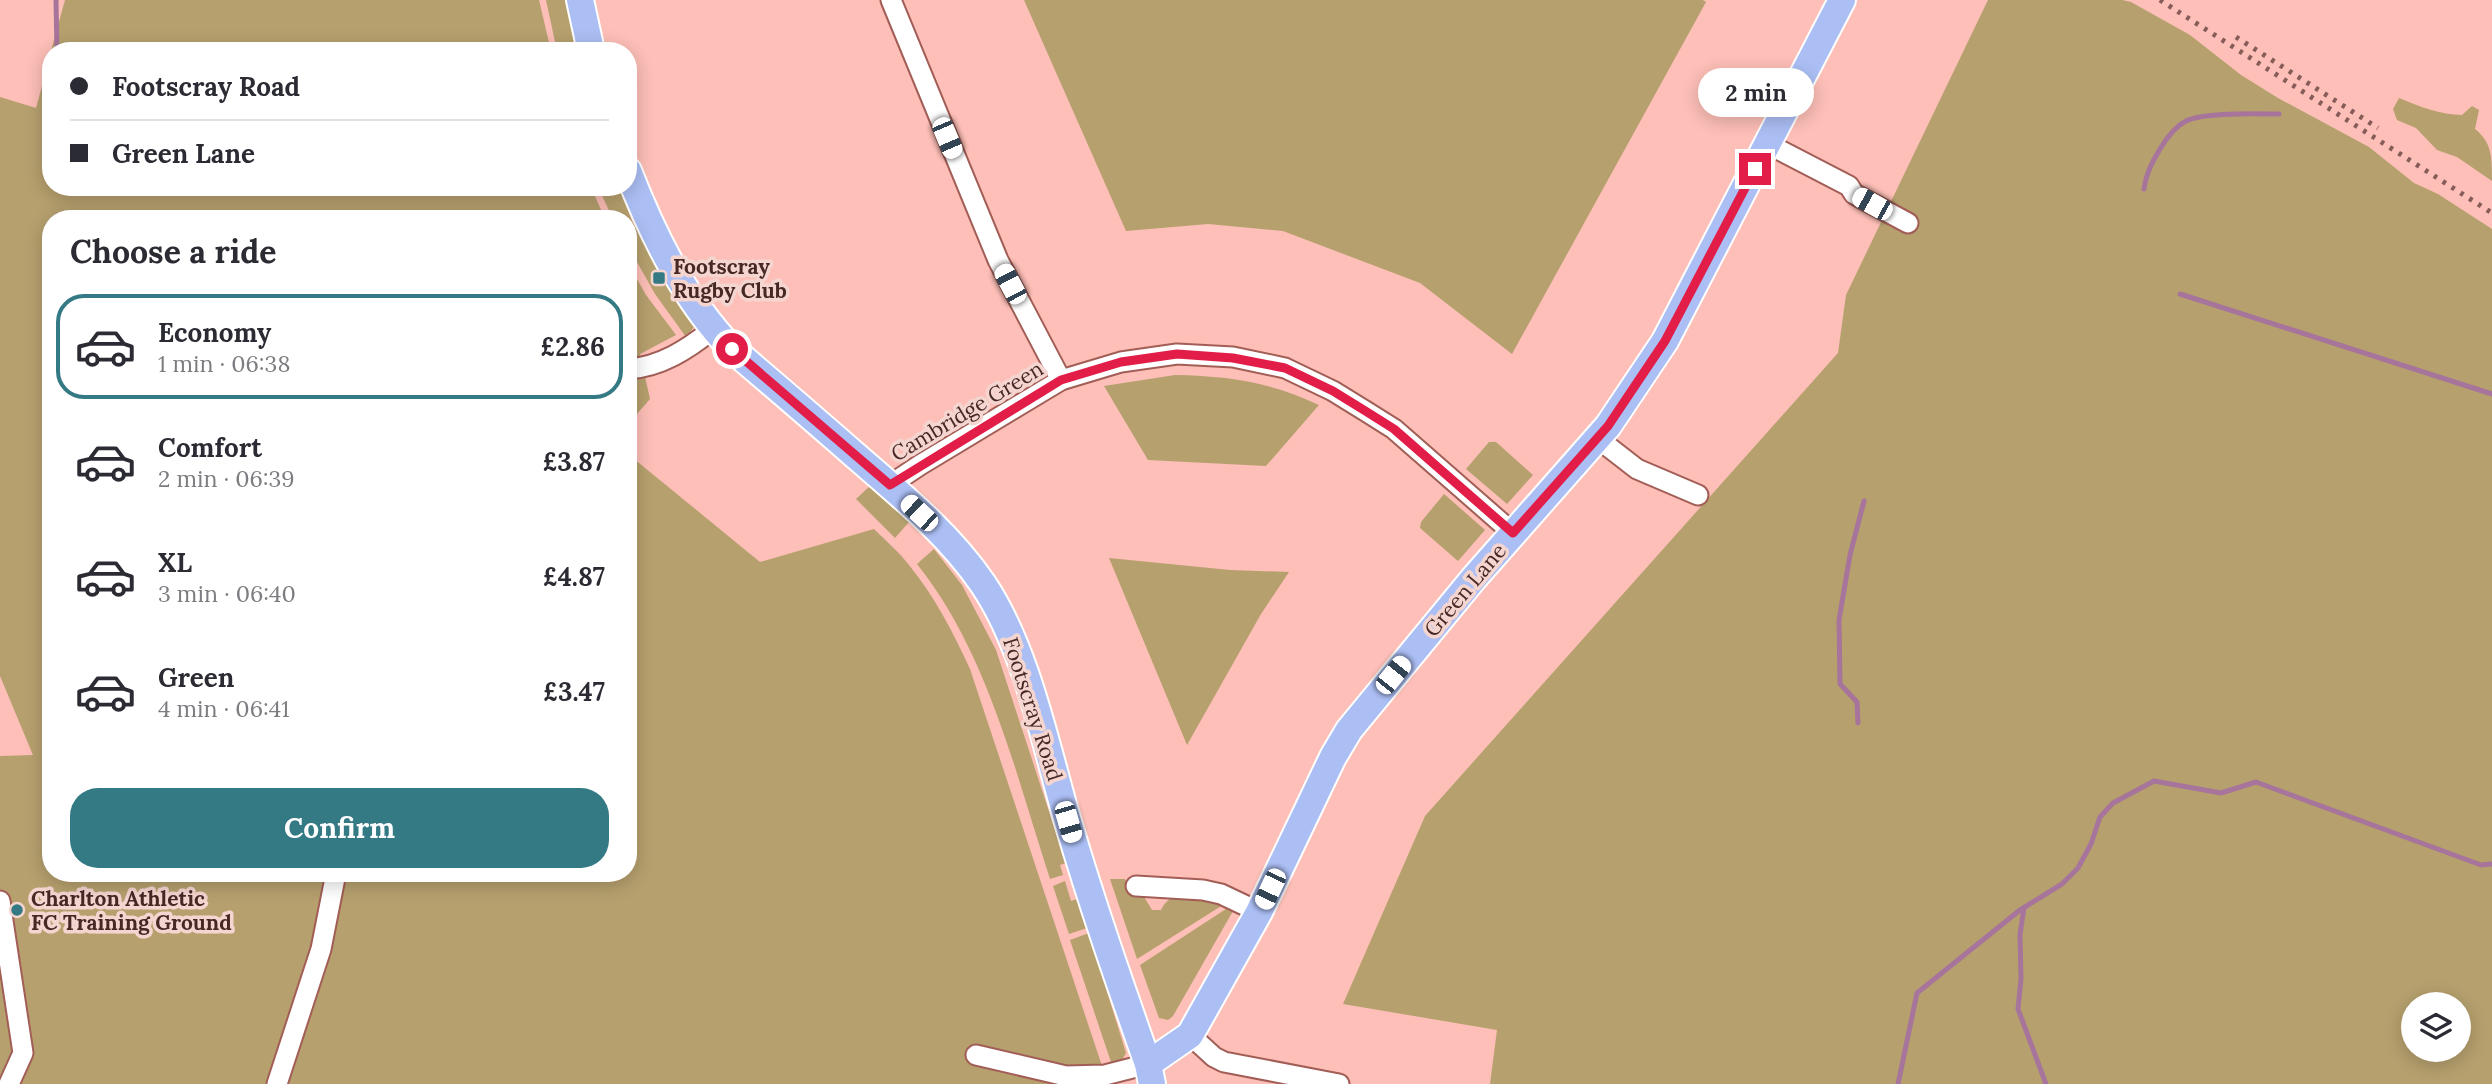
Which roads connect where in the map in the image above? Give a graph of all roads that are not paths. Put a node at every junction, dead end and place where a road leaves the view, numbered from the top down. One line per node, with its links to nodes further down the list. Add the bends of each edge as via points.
1 (580, 0): 4 (main road)
2 (891, 0): 10 (street, via 998,260)
3 (1842, 0): 5 (main road, Green Lane)
4 (590, 42)
5 (1768, 144): 7 (street); 11 (main road, Green Lane, via 1665,341)
6 (637, 194): 8 (main road, Footscray Road, via 688,294)
7 (1908, 223)
8 (713, 329): 9 (street, via 690,347); 12 (main road, Footscray Road)
9 (637, 368)
10 (1061, 380): 12 (street, Cambridge Green); 14 (street, Cambridge Green, via 1121,362 1177,354 1285,368 1394,429)
11 (1597, 438): 13 (street, via 1637,468); 14 (main road, Green Lane)
12 (890, 485): 21 (main road, Footscray Road, via 962,557 1007,626)
13 (1698, 495)
14 (1513, 533): 18 (main road, Green Lane, via 1349,730)
15 (334, 882): 23 (street, via 321,949)
16 (1136, 886): 18 (street, via 1203,890)
17 (0, 901): 22 (street, via 23,1053)
18 (1259, 912): 19 (main road, Green Lane)
19 (1190, 1035): 21 (main road, Green Lane); 24 (street, via 1224,1062)
20 (976, 1055): 21 (street, via 1066,1076)
21 (1150, 1074)
22 (9, 1084)
23 (277, 1084)
24 (1339, 1084)

